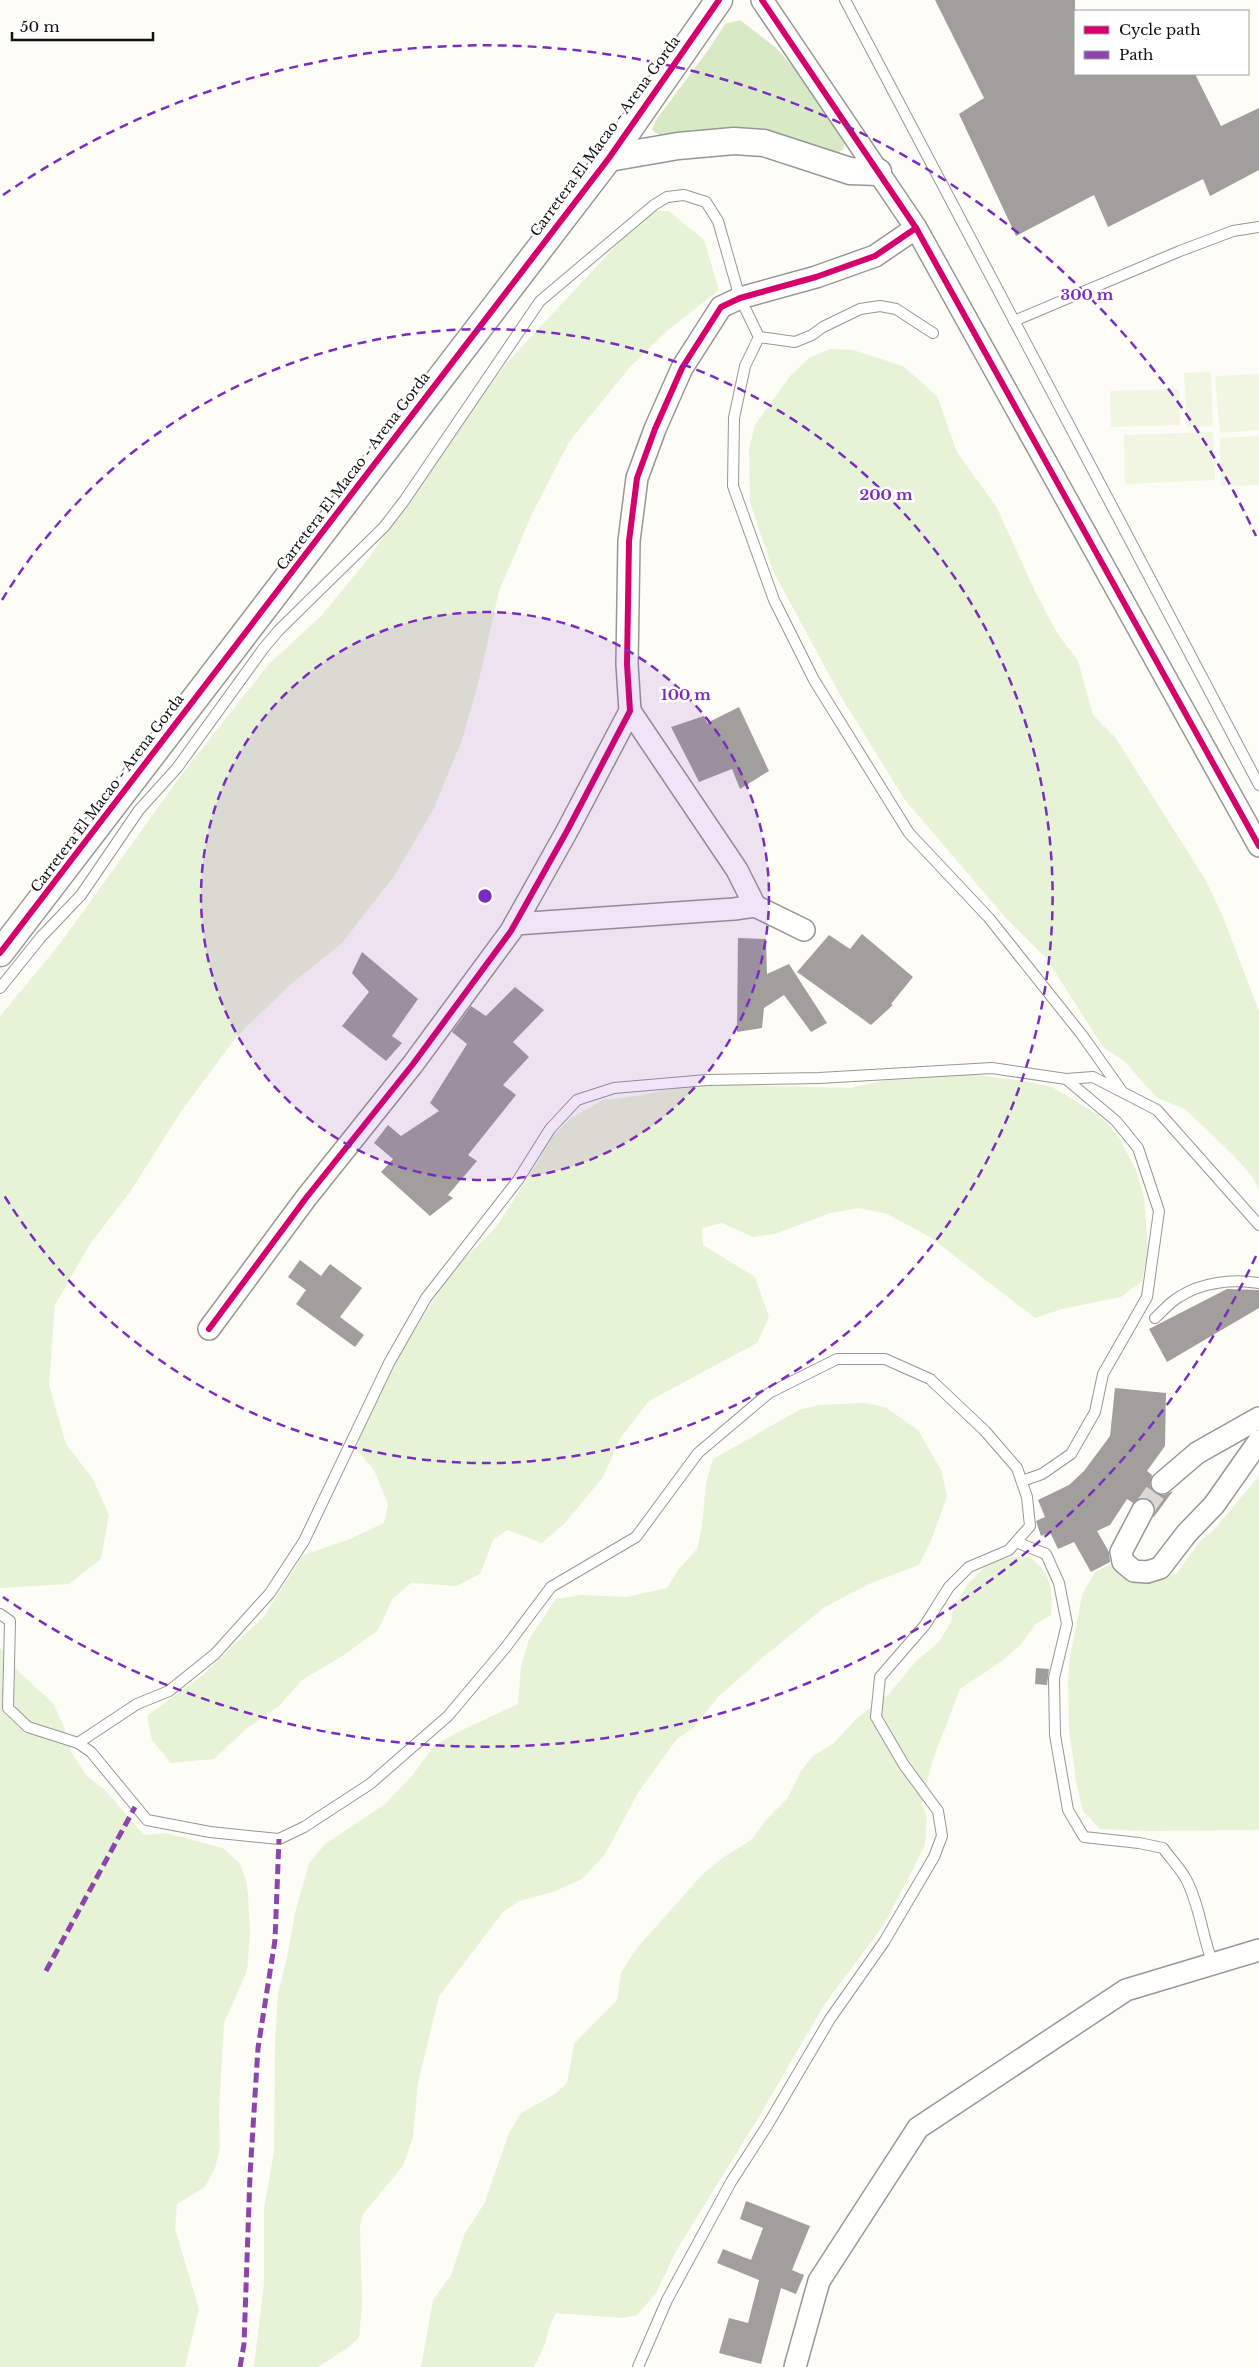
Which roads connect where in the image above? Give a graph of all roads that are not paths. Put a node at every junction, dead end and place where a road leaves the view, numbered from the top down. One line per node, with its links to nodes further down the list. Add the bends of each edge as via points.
1 (719, 0): 4 (street, Carretera El Macao - Arena Gorda)
2 (762, 0): 5 (street)
3 (845, 0): 9 (lane)
4 (609, 158): 5 (street, via 678,146 734,141 764,143 850,171); 18 (street, Carretera El Macao - Arena Gorda)
5 (878, 172): 7 (street)
6 (1259, 226): 9 (lane, via 1233,231 1180,251)
7 (916, 228): 8 (street, via 876,256); 14 (street)
8 (740, 298): 11 (lane); 12 (street, via 721,307 682,368 654,428 637,478 629,541 627,664); 19 (lane, via 718,221 706,202 684,195 667,197 654,205 540,301 384,527 278,630 177,768 139,810 81,895 41,937)
9 (1014, 321): 13 (lane)
10 (933, 333): 11 (lane, via 896,309 880,306 860,309 795,342)
11 (759, 337): 21 (lane, via 745,366 734,418 733,486 774,600 814,680 909,833 989,918)
12 (630, 711): 15 (street, via 737,870); 16 (street)
13 (1259, 785)
14 (1259, 846)
15 (754, 906): 16 (street); 17 (street)
16 (515, 924): 25 (street, via 413,1064 306,1198)
17 (804, 930)
18 (0, 953)
19 (0, 988)
20 (1066, 1079): 21 (lane, via 1094,1077); 28 (lane, via 1116,1121 1138,1148 1159,1211 1147,1297 1103,1374 1095,1412 1071,1454 1042,1474); 33 (lane, via 992,1068 819,1078 706,1080 614,1088 577,1100 550,1129 518,1180 426,1298 389,1363 304,1541 270,1593 208,1661 169,1691 137,1704)
21 (1124, 1092): 22 (lane, via 1157,1110)
22 (1259, 1225)
23 (1259, 1283): 24 (lane, via 1238,1280 1199,1287 1178,1297)
24 (1155, 1318)
25 (209, 1329)
26 (1259, 1418): 29 (street, via 1197,1453)
27 (1259, 1441): 30 (street, via 1214,1505 1160,1568 1147,1572 1134,1570 1123,1562 1121,1552)
28 (1022, 1481): 31 (lane, via 1030,1526); 33 (lane, via 1017,1468 984,1431 930,1379 885,1359 837,1359 769,1394 698,1454 636,1537 551,1587 448,1716 370,1784 304,1827 279,1839 227,1835 147,1820 90,1752)
29 (1162, 1483)
30 (1143, 1510)
31 (1016, 1542): 35 (lane, via 1046,1554 1059,1583 1067,1624 1054,1678 1055,1735 1068,1810 1084,1837 1163,1848 1186,1879); 36 (lane, via 1009,1550 969,1567 949,1587 925,1626 880,1677 876,1717 904,1764 938,1811 942,1836 934,1856 884,1942 830,2019 731,2182 667,2300)
32 (0, 1614): 33 (lane, via 10,1621 8,1708 28,1727)
33 (78, 1743)
34 (1259, 1950): 35 (street)
35 (1213, 1964): 37 (street, via 1126,1990 918,2128 820,2281)
36 (638, 2367)
37 (795, 2367)

